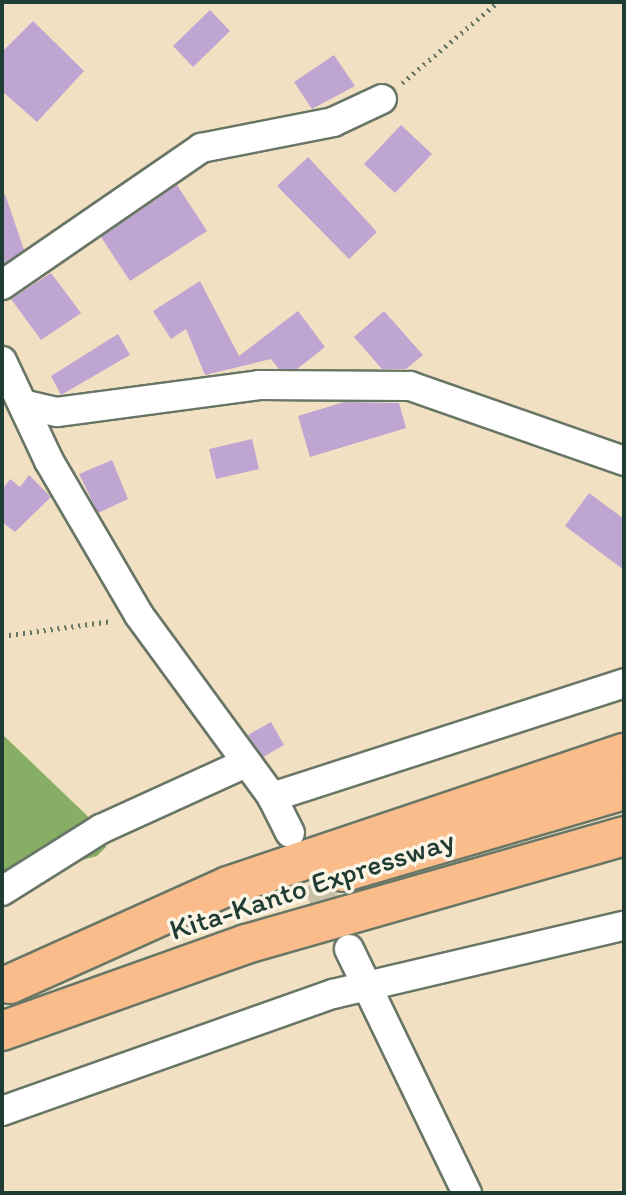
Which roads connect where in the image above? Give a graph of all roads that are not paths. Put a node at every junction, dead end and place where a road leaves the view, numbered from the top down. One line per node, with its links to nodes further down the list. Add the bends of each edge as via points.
1 (382, 99): 2 (street, via 332,122 201,148)
2 (2, 285)
3 (2, 361): 4 (street)
4 (26, 405): 5 (street, via 57,412 259,385 410,386); 8 (street, via 49,461 139,615)
5 (624, 461)
6 (624, 683): 10 (street)
7 (624, 754): 19 (highway, via 228,886)
8 (246, 763): 10 (street); 15 (street, via 101,829)
9 (624, 790): 19 (highway, Kita-Kanto Expressway, via 326,878)
10 (272, 797): 11 (street)
11 (290, 833)
12 (624, 836): 14 (highway, Kita-Kanto Expressway)
13 (624, 847): 14 (highway)
14 (535, 859): 20 (highway, Kita-Kanto Expressway, via 246,944)
15 (2, 891)
16 (624, 926): 18 (street)
17 (349, 949): 18 (street)
18 (367, 985): 21 (street); 22 (street)
19 (6, 986)
20 (2, 1031)
21 (2, 1111)
22 (467, 1193)

